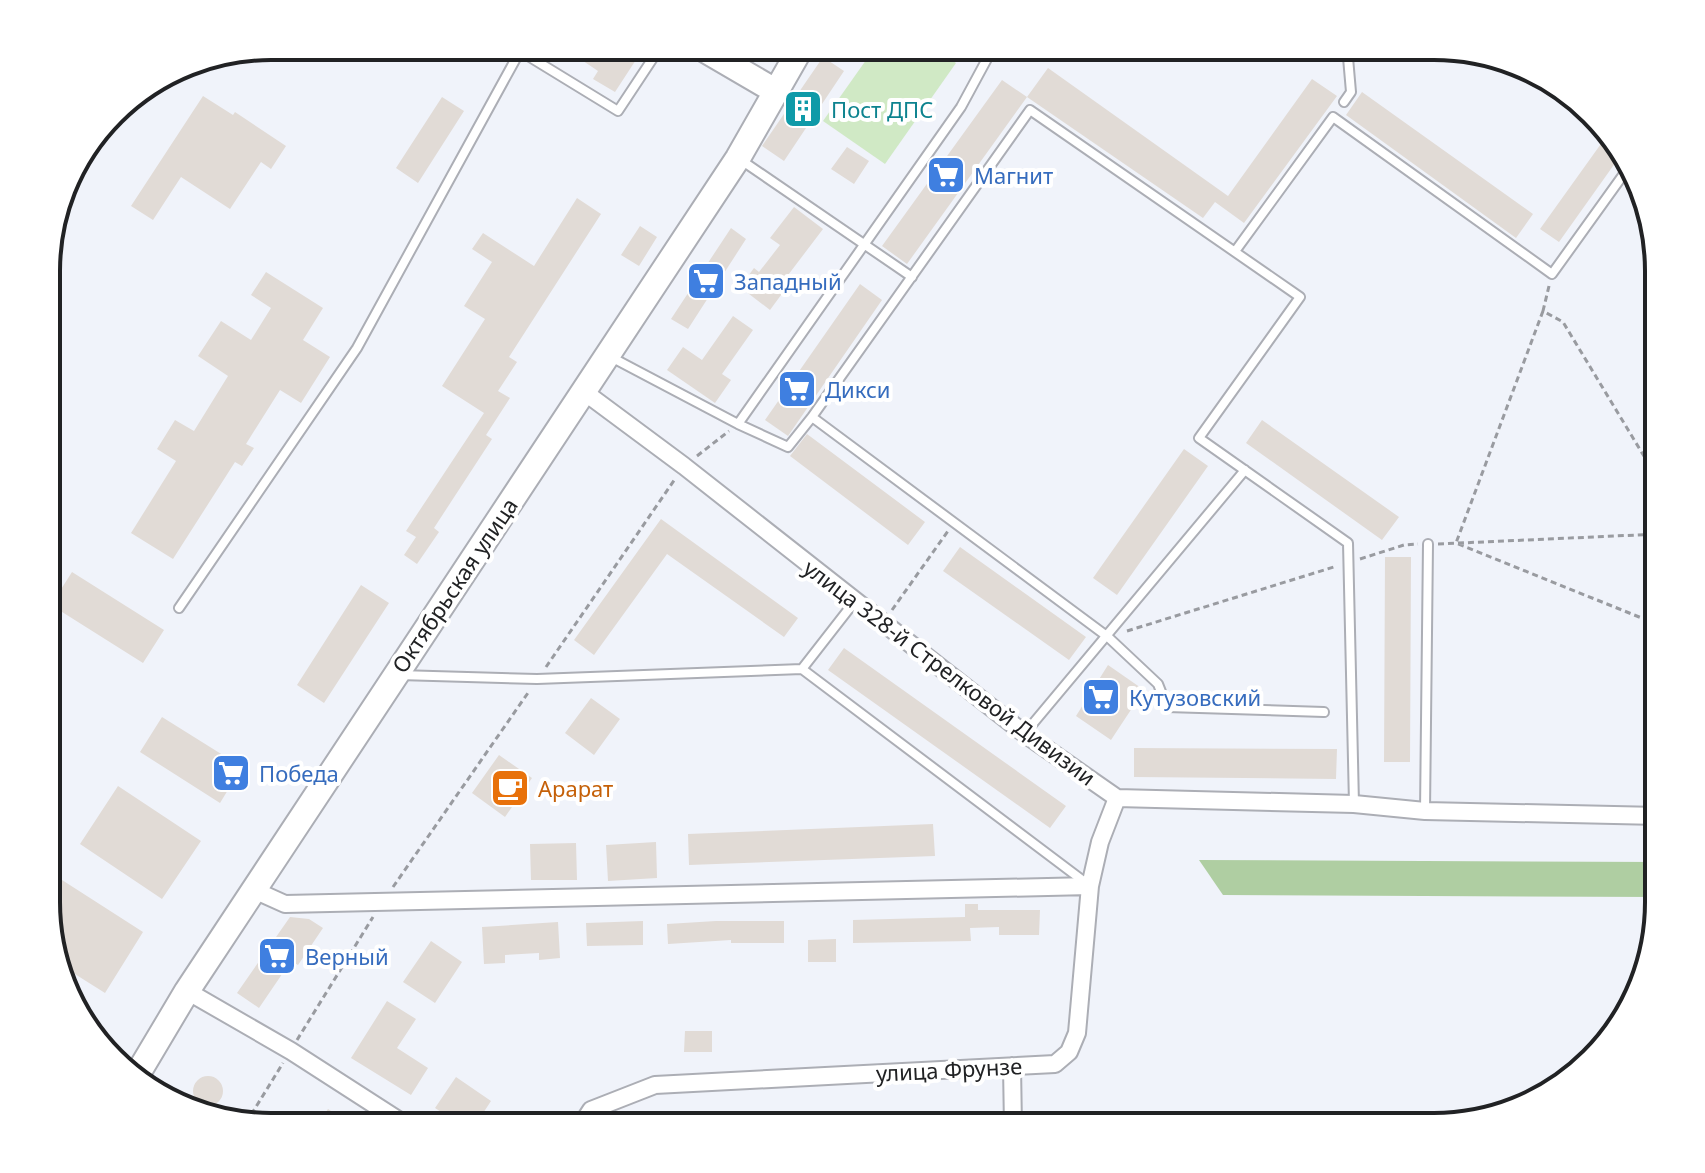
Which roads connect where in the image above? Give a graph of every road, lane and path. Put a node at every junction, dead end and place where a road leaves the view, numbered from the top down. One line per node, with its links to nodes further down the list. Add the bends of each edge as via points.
1 (515, 60): 30 (lane, via 357,348)
2 (535, 60): 3 (lane, via 618,111)
3 (652, 60)
4 (723, 60): 8 (main road)
5 (794, 60): 8 (main road, Октябрьская улица)
6 (986, 60): 12 (lane, via 961,107)
7 (1348, 60): 9 (lane, via 1351,92)
8 (777, 92): 10 (main road, Октябрьская улица)
9 (1339, 110): 13 (lane); 14 (lane)
10 (738, 158): 12 (lane); 17 (main road, Октябрьская улица)
11 (1622, 176): 14 (lane)
12 (865, 245): 15 (lane); 20 (lane)
13 (1236, 250): 15 (lane, via 1030,110); 23 (lane, via 1300,297 1199,438)
14 (1552, 274): 16 (path)
15 (912, 277): 19 (lane)
16 (1543, 311): 21 (path, via 1563,322); 26 (path)
17 (607, 355): 18 (main road, Октябрьская улица); 20 (lane)
18 (583, 391): 22 (street, улица 328-й Стрелковой Дивизии); 35 (main road, Октябрьская улица)
19 (812, 417): 20 (lane, via 788,447); 24 (lane)
20 (738, 424): 22 (path)
21 (1645, 458)
22 (684, 466): 29 (street, улица 328-й Стрелковой Дивизии); 36 (path)
23 (1245, 470): 28 (lane, via 1348,543); 33 (lane)
24 (954, 522): 32 (path); 33 (lane)
25 (1645, 535): 26 (path)
26 (1456, 543): 27 (path); 31 (path)
27 (1428, 544): 28 (path, via 1404,545); 41 (lane)
28 (1348, 563): 33 (path); 40 (lane)
29 (855, 601): 32 (street, улица 328-й Стрелковой Дивизии); 34 (lane)
30 (179, 608)
31 (1645, 619)
32 (883, 623): 38 (street, улица 328-й Стрелковой Дивизии)
33 (1108, 637): 37 (lane, via 1158,684 1167,707); 38 (lane)
34 (802, 669): 36 (lane); 43 (lane)
35 (395, 675): 36 (lane); 44 (main road, Октябрьская улица)
36 (537, 679): 45 (path)
37 (1324, 712)
38 (1025, 734): 39 (street, улица 328-й Стрелковой Дивизии)
39 (1117, 798): 40 (street, улица 328-й Стрелковой Дивизии); 43 (street, улица Фрунзе)
40 (1354, 804): 41 (street, улица 328-й Стрелковой Дивизии)
41 (1425, 811): 42 (street, улица 328-й Стрелковой Дивизии)
42 (1645, 816)
43 (1090, 886): 45 (street); 48 (street, улица Фрунзе, via 1073,1043 1055,1064)
44 (254, 890): 45 (street, via 285,904); 46 (main road, Октябрьская улица)
45 (381, 903): 47 (path)
46 (187, 991): 47 (street); 49 (main road, Октябрьская улица)
47 (291, 1051): 50 (path); 51 (street)
48 (1012, 1066): 52 (street, улица Фрунзе, via 655,1085); 53 (street)
49 (141, 1068)
50 (253, 1112)
51 (387, 1113)
52 (589, 1113)
53 (1013, 1113)

